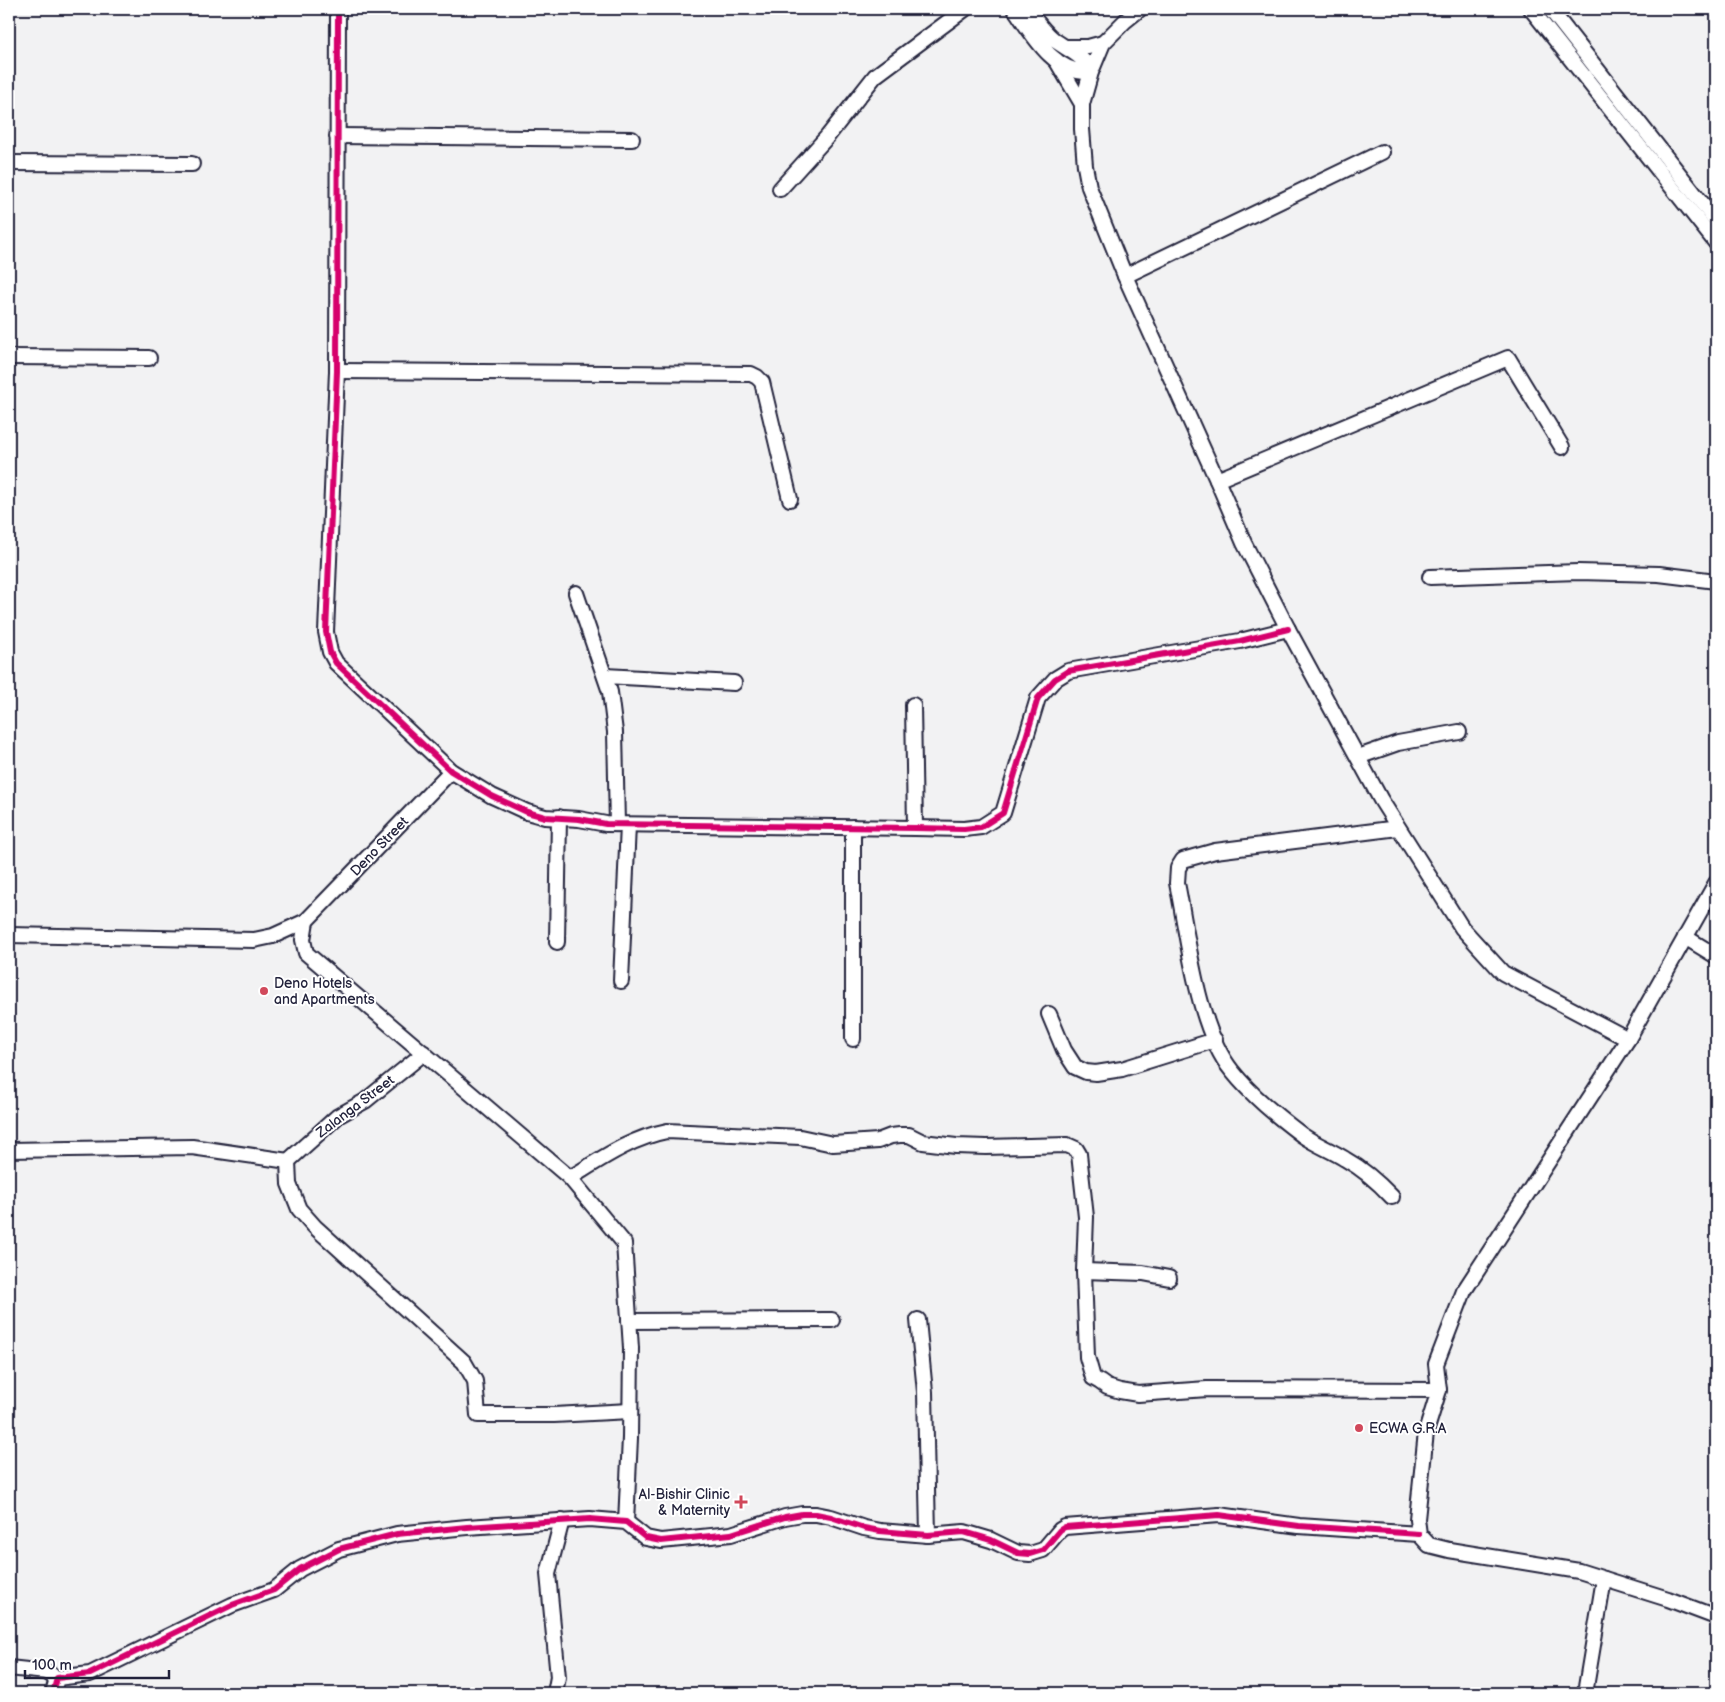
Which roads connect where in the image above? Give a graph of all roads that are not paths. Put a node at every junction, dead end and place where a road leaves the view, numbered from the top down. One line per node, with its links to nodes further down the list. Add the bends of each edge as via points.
1 (338, 9): 13 (street)
2 (965, 9): 18 (street, via 875,76 827,137)
3 (1015, 9): 10 (street)
4 (1028, 9): 9 (street, via 1053,39)
5 (1140, 9): 8 (street)
6 (1531, 9): 20 (street)
7 (1550, 9): 19 (street)
8 (1103, 43): 9 (street); 11 (street)
9 (1067, 47): 11 (street, via 1084,60)
10 (1055, 60): 11 (street); 12 (street)
11 (1091, 72): 12 (street)
12 (1082, 104): 21 (street, via 1083,149 1089,187)
13 (337, 136): 14 (street); 24 (street)
14 (632, 139)
15 (1382, 152): 21 (street)
16 (9, 163): 17 (street)
17 (192, 164)
18 (780, 189)
19 (1716, 222)
20 (1716, 243)
21 (1125, 276): 26 (street)
22 (9, 357): 23 (street)
23 (149, 358)
24 (337, 370): 27 (street, via 751,374 762,382); 37 (street, via 326,632 330,652 336,663)
25 (1562, 447): 26 (street, via 1508,358)
26 (1217, 480): 31 (street, via 1244,543)
27 (790, 499)
28 (1430, 577): 29 (street, via 1578,572 1659,574)
29 (1716, 581)
30 (576, 593): 32 (street)
31 (1288, 629): 36 (street); 41 (street, via 1068,671 1055,679 1038,698 1003,813 981,827)
32 (605, 676): 33 (street); 39 (street, via 610,692)
33 (734, 683)
34 (913, 705): 41 (street)
35 (1459, 732): 36 (street, via 1398,743)
36 (1358, 757): 42 (street)
37 (451, 771): 38 (street, via 492,796 527,812); 44 (street, Deno Street)
38 (560, 817): 39 (street); 47 (street)
39 (622, 825): 40 (street); 49 (street)
40 (853, 827): 41 (street); 51 (street)
41 (915, 828)
42 (1398, 828): 52 (street, via 1462,928 1503,974); 53 (street, via 1215,851 1183,860 1178,868 1177,883 1195,977)
43 (1716, 883): 46 (street)
44 (306, 921): 45 (street, via 273,936 254,940); 54 (street, via 303,940 306,953)
45 (9, 936)
46 (1685, 937): 48 (street); 52 (street)
47 (557, 942)
48 (1716, 956)
49 (620, 981)
50 (1049, 1014): 53 (street, via 1064,1050 1075,1067 1086,1072 1122,1069)
51 (853, 1039)
52 (1628, 1039): 64 (street, via 1464,1291 1436,1364)
53 (1215, 1040): 58 (street, via 1232,1070 1272,1112 1312,1142 1345,1158)
54 (424, 1053): 56 (street, Zalanga Street, via 365,1101 338,1116); 57 (street)
55 (9, 1150): 56 (street, via 192,1147)
56 (288, 1161): 65 (street, via 289,1184 299,1209 464,1362 474,1381 478,1414)
57 (570, 1178): 59 (street, via 619,1148 651,1134 667,1131 800,1137 833,1144 909,1135 924,1142 956,1146 1067,1145 1079,1154 1086,1217); 63 (street, via 624,1243)
58 (1392, 1197)
59 (1084, 1271): 60 (street, via 1143,1272); 64 (street, via 1089,1367 1093,1378 1107,1387 1138,1394 1207,1389)
60 (1169, 1278)
61 (832, 1320): 63 (street)
62 (918, 1320): 69 (street, via 925,1392)
63 (629, 1322): 65 (street)
64 (1439, 1390): 68 (street, via 1426,1432 1417,1519)
65 (630, 1411): 67 (street)
66 (562, 1520): 67 (street); 73 (street, via 397,1534 340,1549 300,1569 274,1590 232,1605 90,1674); 75 (street, via 548,1574 558,1677)
67 (626, 1522): 69 (street, via 646,1538 661,1541 731,1534 802,1514 831,1517 880,1531)
68 (1419, 1534): 69 (street, via 1299,1526 1219,1515 1065,1527 1043,1550 1030,1554 1018,1553 964,1532); 70 (street, via 1429,1545 1449,1550 1579,1571)
69 (928, 1535)
70 (1604, 1579): 71 (street); 76 (street)
71 (1716, 1617)
72 (9, 1668): 73 (street, via 46,1672)
73 (57, 1678): 74 (street)
74 (53, 1693)
75 (555, 1693)
76 (1585, 1693)

